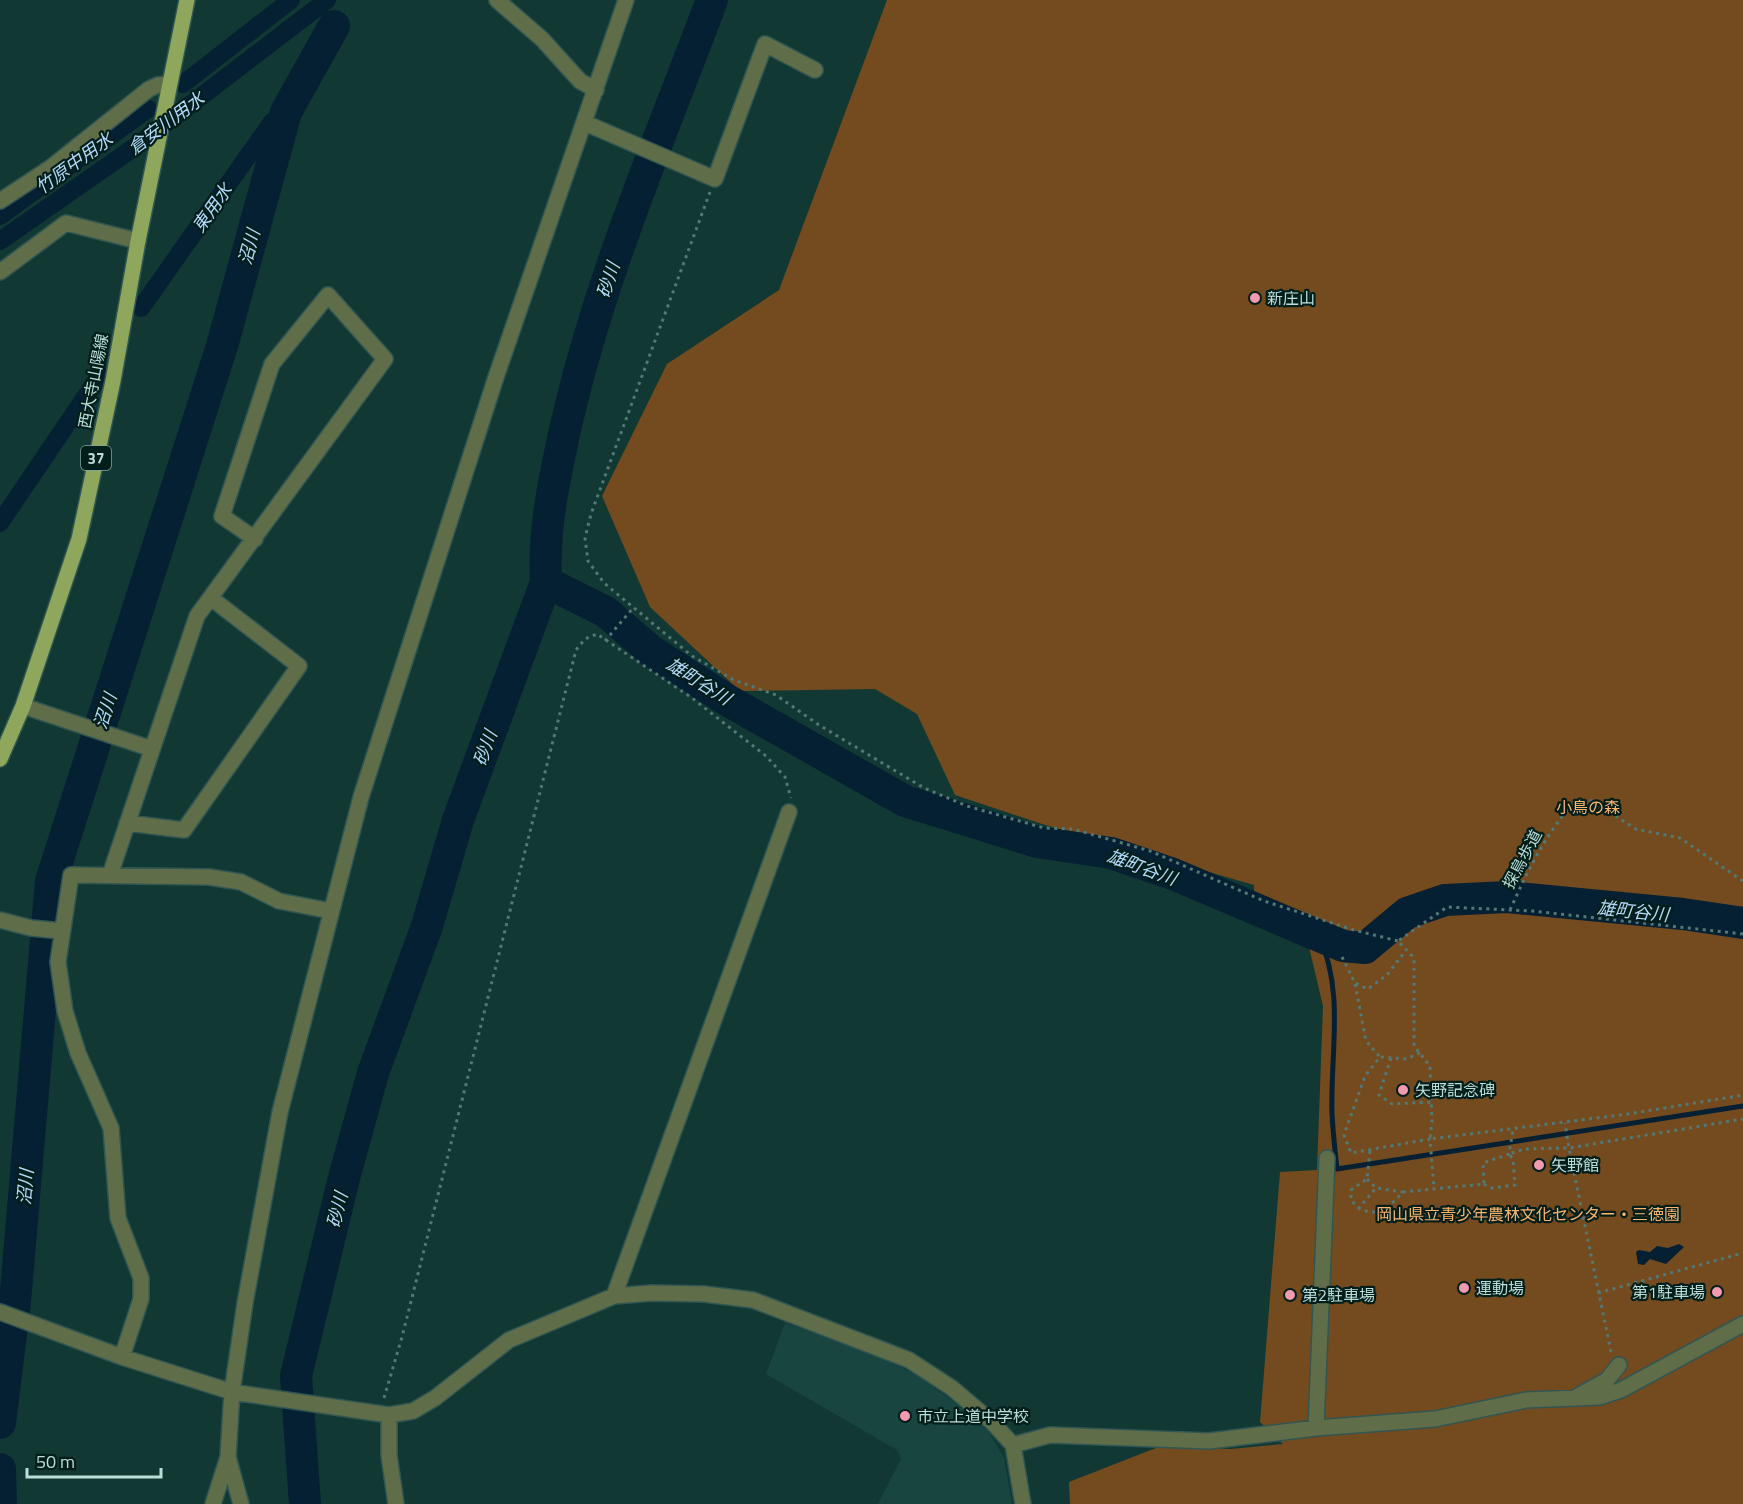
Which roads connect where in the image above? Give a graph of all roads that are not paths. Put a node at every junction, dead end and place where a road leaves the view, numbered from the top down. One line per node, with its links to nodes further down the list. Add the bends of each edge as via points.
1 (187, 0): 5 (main road, 西大寺山陽線 / 37)
2 (497, 0): 6 (street, via 542,39 580,81)
3 (626, 0): 6 (street)
4 (815, 70): 7 (street, via 765,44 711,177)
5 (170, 84): 8 (street, via 148,90 50,168); 9 (main road, 西大寺山陽線 / 37)
6 (596, 90): 7 (street)
7 (585, 123): 19 (street, via 496,377 360,797)
8 (0, 201)
9 (138, 242): 10 (street, via 66,223); 13 (main road, 西大寺山陽線 / 37, via 113,381 78,539)
10 (0, 272)
11 (255, 539): 11 (street, via 222,516 272,364 328,295 385,359); 12 (street)
12 (211, 598): 14 (street, via 197,616); 17 (street, via 299,666 184,830)
13 (23, 706): 14 (street); 15 (main road, 西大寺山陽線 / 37)
14 (152, 749): 17 (street)
15 (0, 759)
16 (789, 812): 23 (street)
17 (127, 823): 18 (street)
18 (110, 875): 19 (street, via 209,877 241,882 279,902); 21 (street, via 71,875)
19 (332, 911): 29 (street, via 280,1112 245,1303)
20 (0, 920): 21 (street)
21 (62, 931): 27 (street, via 58,962 65,1011 78,1053 111,1128 118,1218 141,1278 141,1299)
22 (1327, 1158): 32 (street)
23 (614, 1296): 31 (street, via 509,1340 413,1411); 33 (street, via 704,1294 763,1303 909,1360 952,1388)
24 (0, 1313): 25 (street); 27 (street)
25 (0, 1317)
26 (1743, 1324): 30 (street, via 1621,1390 1600,1397)
27 (122, 1357): 29 (street)
28 (1619, 1365): 30 (street, via 1607,1380)
29 (238, 1393): 31 (street); 34 (street)
30 (1576, 1398): 32 (street, via 1526,1400 1434,1419)
31 (381, 1414): 37 (street)
32 (1316, 1428): 33 (street, via 1209,1441 1050,1435)
33 (1013, 1445): 38 (street)
34 (228, 1458): 35 (street); 36 (street)
35 (213, 1504)
36 (241, 1504)
37 (396, 1504)
38 (1023, 1504)

